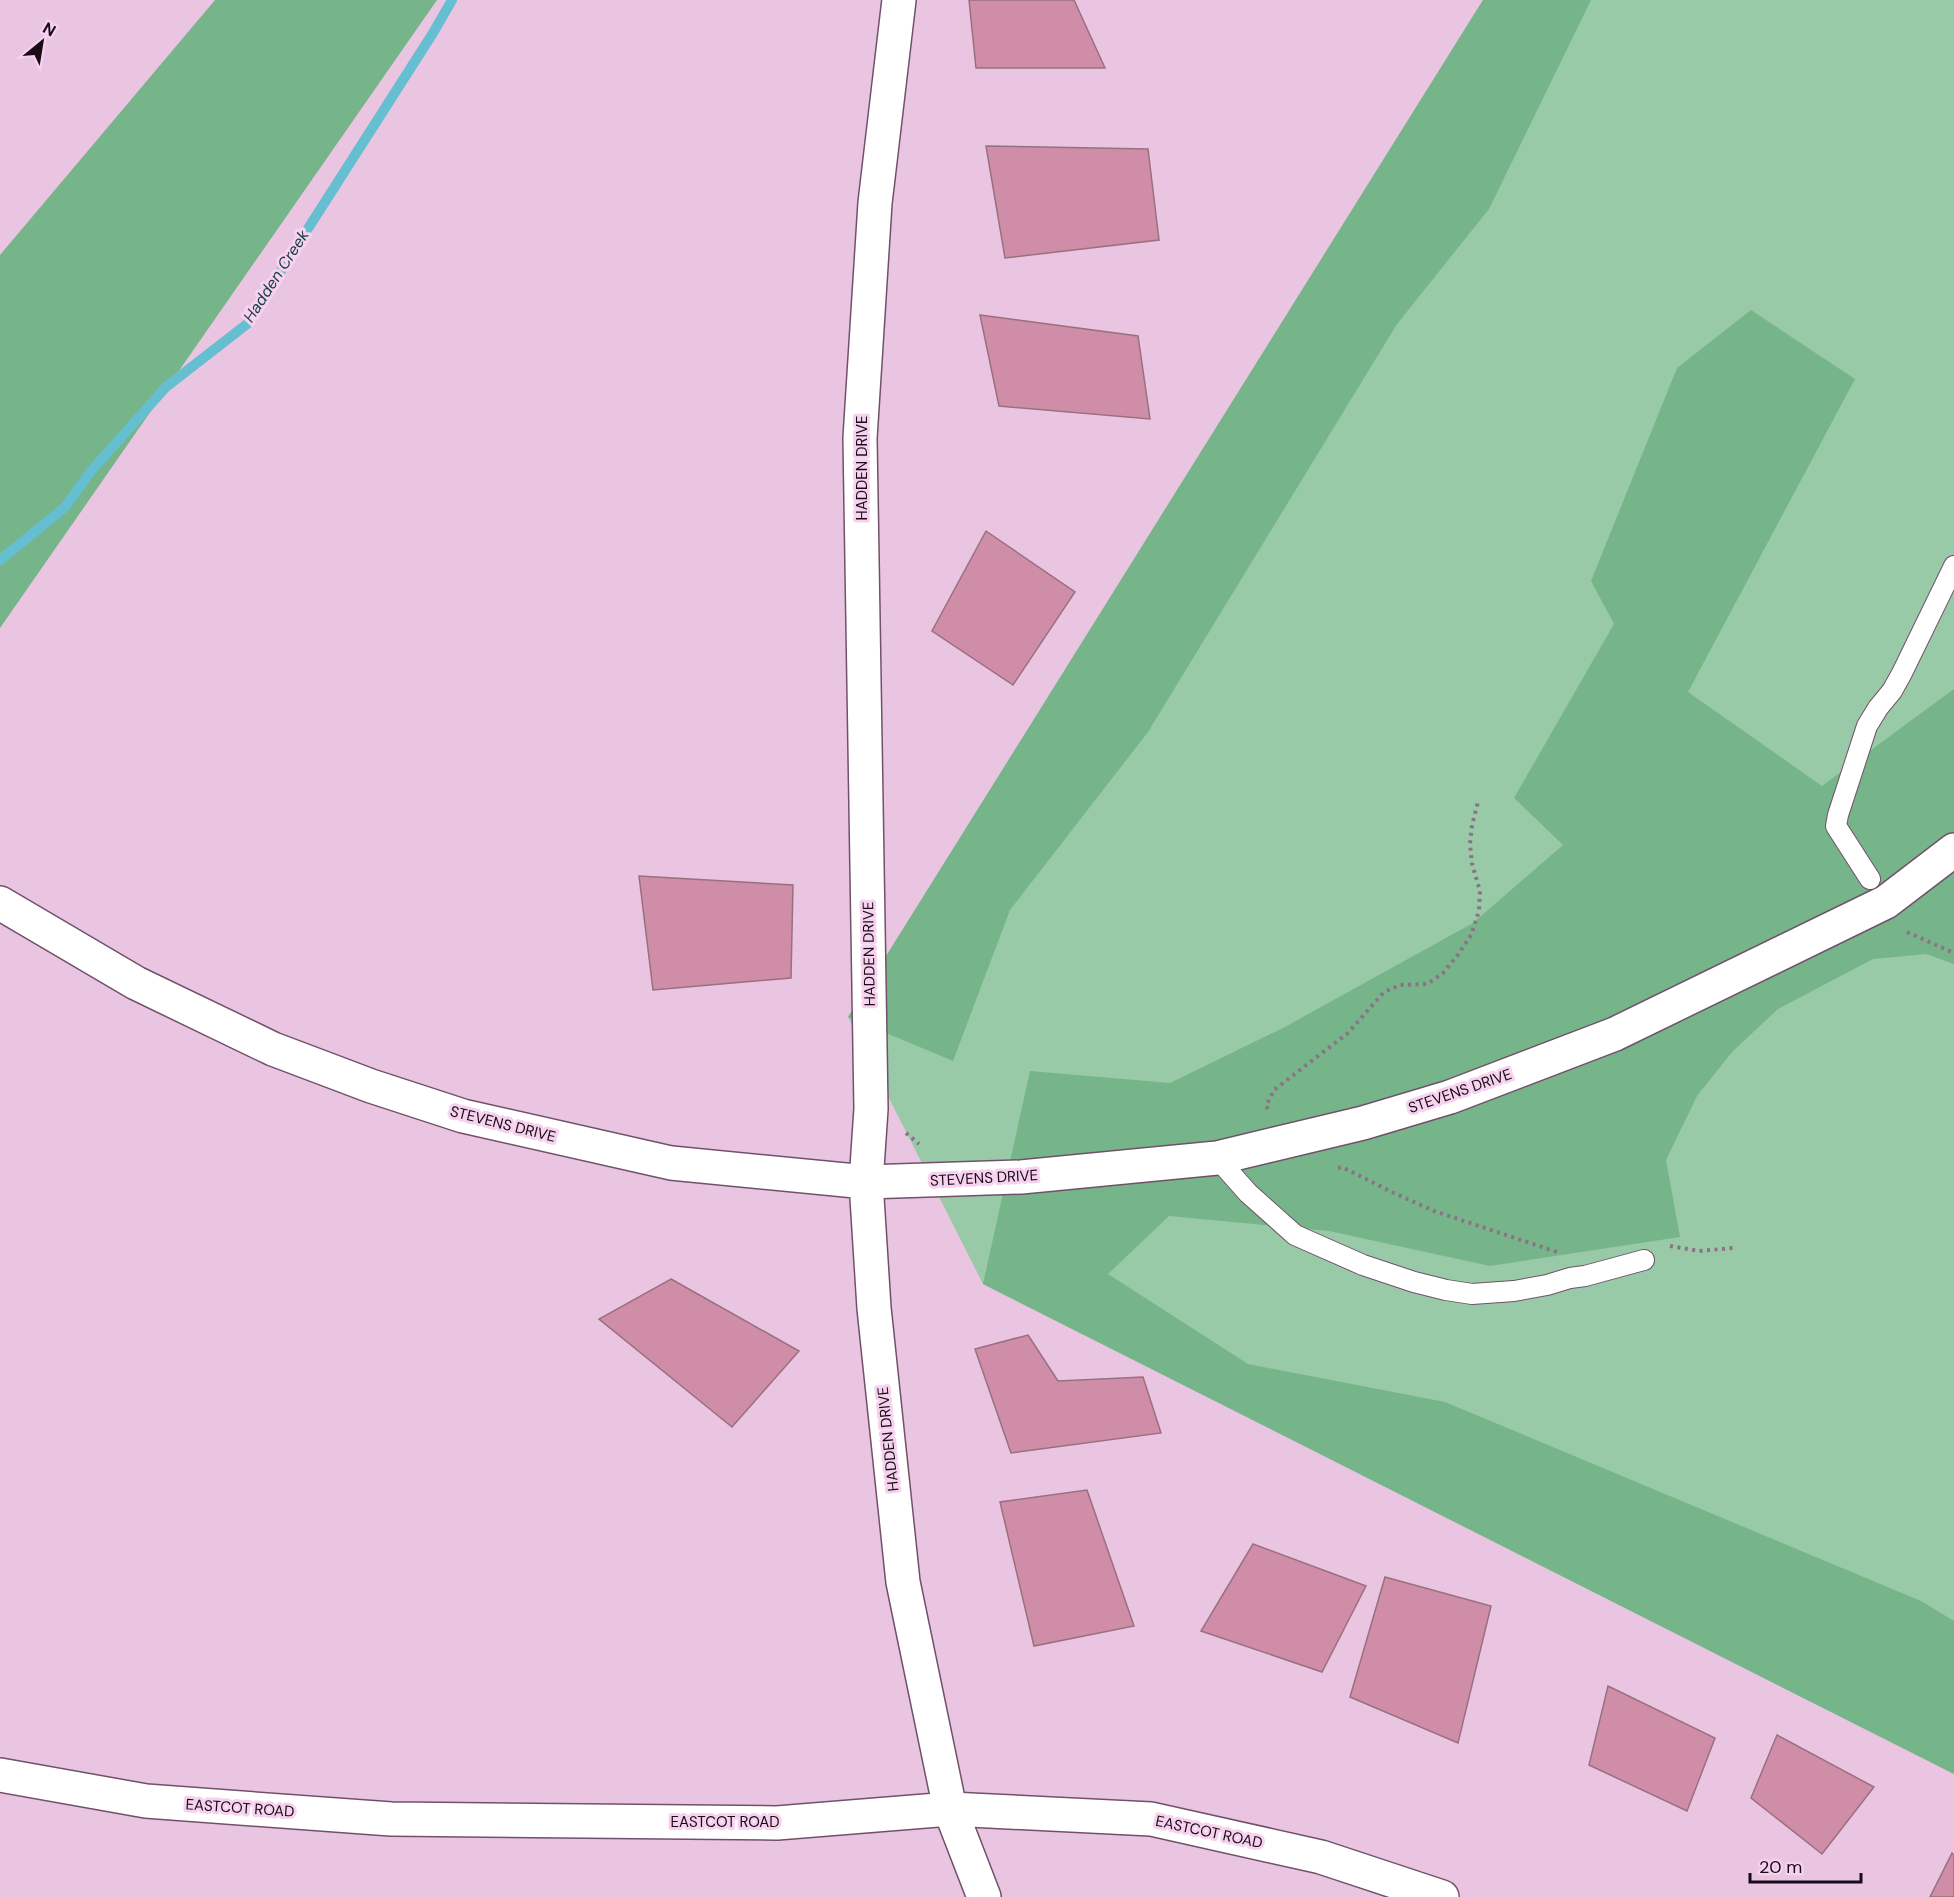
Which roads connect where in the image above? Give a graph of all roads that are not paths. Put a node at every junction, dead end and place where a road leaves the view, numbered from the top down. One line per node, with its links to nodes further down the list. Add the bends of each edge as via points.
1 (899, 0): 7 (street, HADDEN DRIVE, via 875,203 860,438 871,1109)
2 (1954, 566): 4 (lane, via 1902,673 1867,726 1838,815 1836,826)
3 (1954, 850): 6 (street, STEVENS DRIVE, via 1886,902 1615,1034 1450,1097 1363,1123)
4 (1870, 879)
5 (0, 903): 7 (street, STEVENS DRIVE, via 136,983 273,1049 463,1116 671,1163)
6 (1217, 1158): 7 (street, STEVENS DRIVE, via 1021,1177); 8 (lane, via 1248,1193 1295,1235 1363,1265 1446,1290 1472,1294 1514,1291)
7 (866, 1182): 10 (street, HADDEN DRIVE, via 874,1308 903,1582)
8 (1644, 1260)
9 (0, 1775): 10 (street, EASTCOT ROAD, via 146,1801 391,1819 777,1823)
10 (950, 1809): 11 (street, HADDEN DRIVE); 12 (street, EASTCOT ROAD, via 1151,1819 1321,1857)
11 (984, 1897)
12 (1442, 1897)

